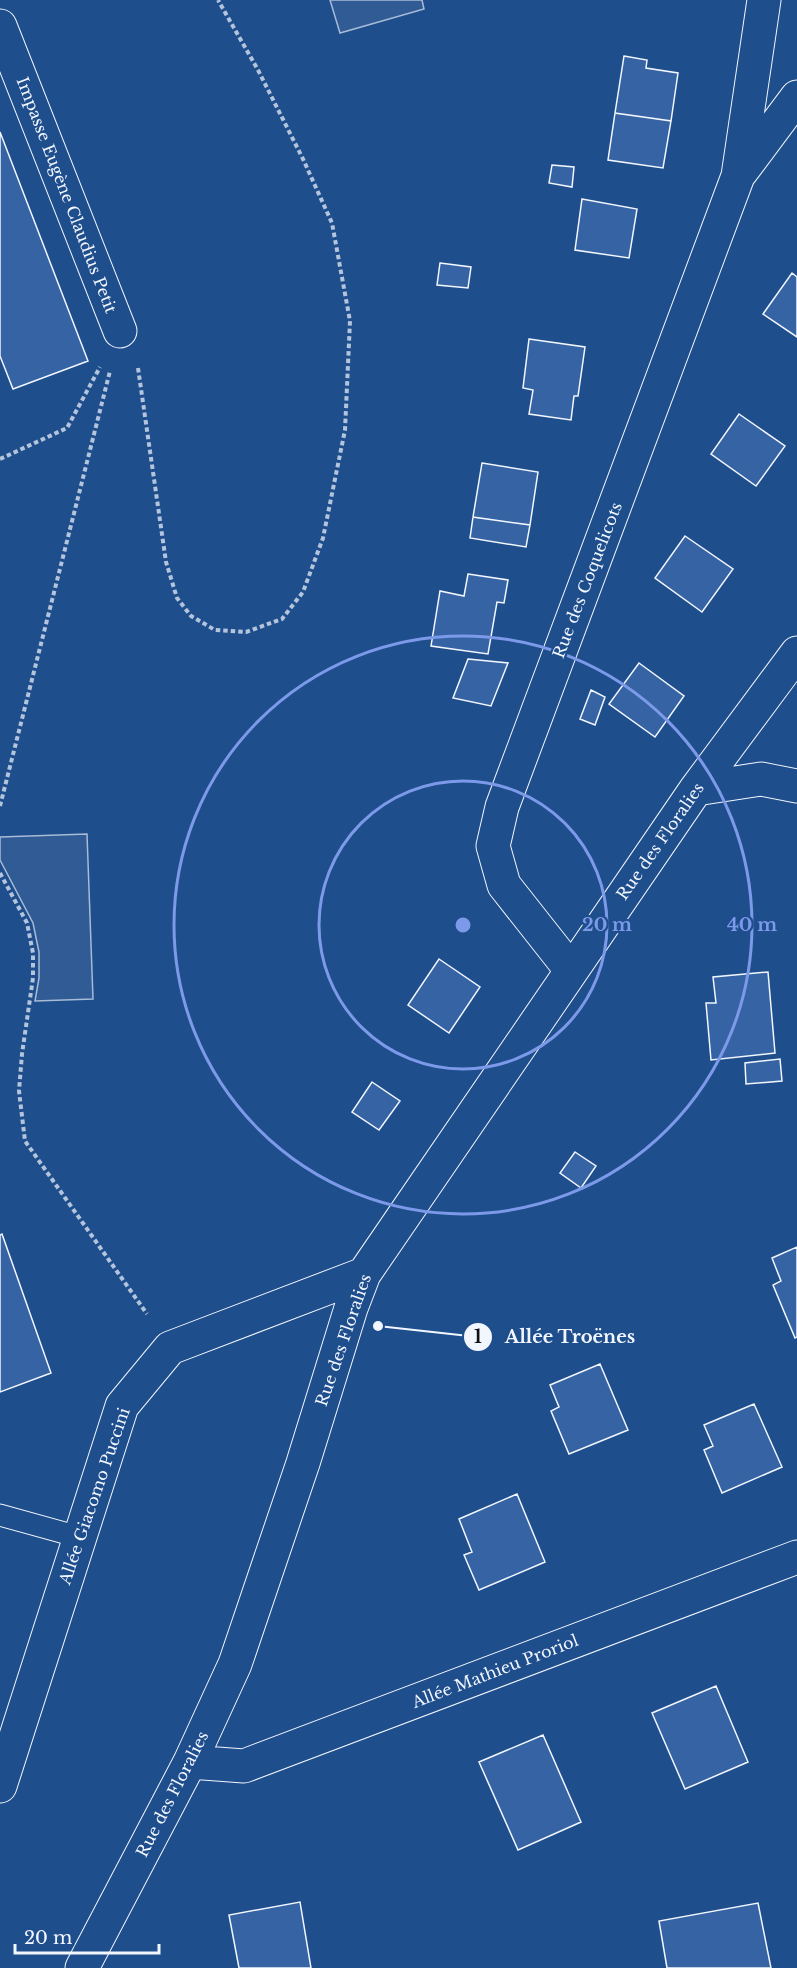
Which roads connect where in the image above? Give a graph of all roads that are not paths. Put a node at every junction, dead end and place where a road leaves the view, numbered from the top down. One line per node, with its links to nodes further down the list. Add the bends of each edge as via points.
1 (764, 0): 4 (street, Rue des Coquelicots)
2 (0, 26): 5 (street, Impasse Eugène Claudius Petit)
3 (797, 97): 4 (street, Rue des Coquelicots)
4 (738, 176): 9 (street, Rue des Coquelicots, via 502,807 494,846 504,885)
5 (120, 331)
6 (797, 653): 8 (street, Rue des Floralies)
7 (797, 786): 8 (street, via 761,779)
8 (696, 789): 9 (street, Rue des Floralies)
9 (571, 970): 10 (street, Rue des Floralies)
10 (364, 1274): 12 (street, Allée Giacomo Puccini, via 170,1348 122,1406); 14 (street, Rue des Floralies, via 235,1664)
11 (0, 1515): 12 (lane)
12 (79, 1537): 15 (street, Allée Giacomo Puccini)
13 (797, 1557): 14 (street, Allée Mathieu Proriol, via 244,1766)
14 (190, 1762): 16 (street, Rue des Floralies)
15 (0, 1786)
16 (82, 1968)

